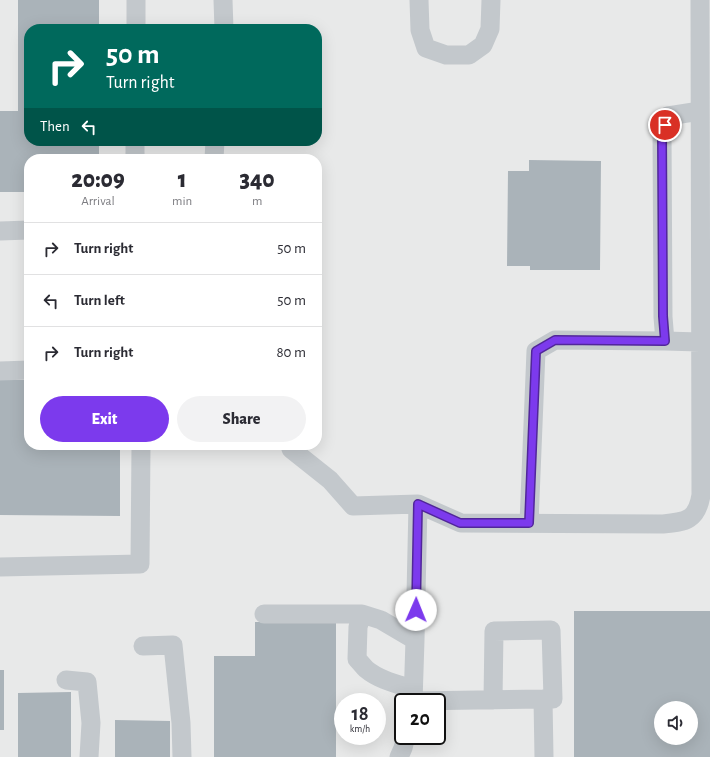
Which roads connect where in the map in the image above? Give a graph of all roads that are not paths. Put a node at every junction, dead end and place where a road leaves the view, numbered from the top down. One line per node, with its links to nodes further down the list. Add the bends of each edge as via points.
1 (136, 0): 6 (street)
2 (223, 0): 7 (street)
3 (419, 0): 4 (street, via 420,30 426,48 446,55 469,55 483,45 490,29)
4 (491, 0)
5 (700, 0): 8 (street)
6 (136, 24)
7 (224, 24)
8 (700, 111): 11 (street, via 668,116 662,134); 12 (street)
9 (24, 230): 10 (street)
10 (0, 231)
11 (665, 341): 12 (street); 18 (street, via 555,340 536,351)
12 (700, 342): 18 (street, via 700,495 699,504 691,517 663,524)
13 (24, 370): 14 (street)
14 (0, 371)
15 (141, 450): 19 (street, via 140,564)
16 (292, 450): 17 (street, via 330,480 353,506)
17 (418, 504): 18 (street, via 460,523); 22 (street)
18 (529, 523)
19 (0, 567)
20 (264, 614): 21 (street)
21 (362, 614): 22 (street, via 381,620); 25 (street, via 358,627 357,659 376,676)
22 (415, 640): 26 (street)
23 (143, 646): 32 (street, via 173,645)
24 (66, 680): 31 (street, via 87,682 91,723)
25 (407, 693)
26 (413, 693)
27 (446, 698): 29 (street)
28 (543, 699): 29 (street); 29 (street, via 554,699 552,630 494,631); 34 (street)
29 (493, 700)
30 (404, 745): 33 (street)
31 (89, 757)
32 (182, 757)
33 (399, 757)
34 (544, 757)

